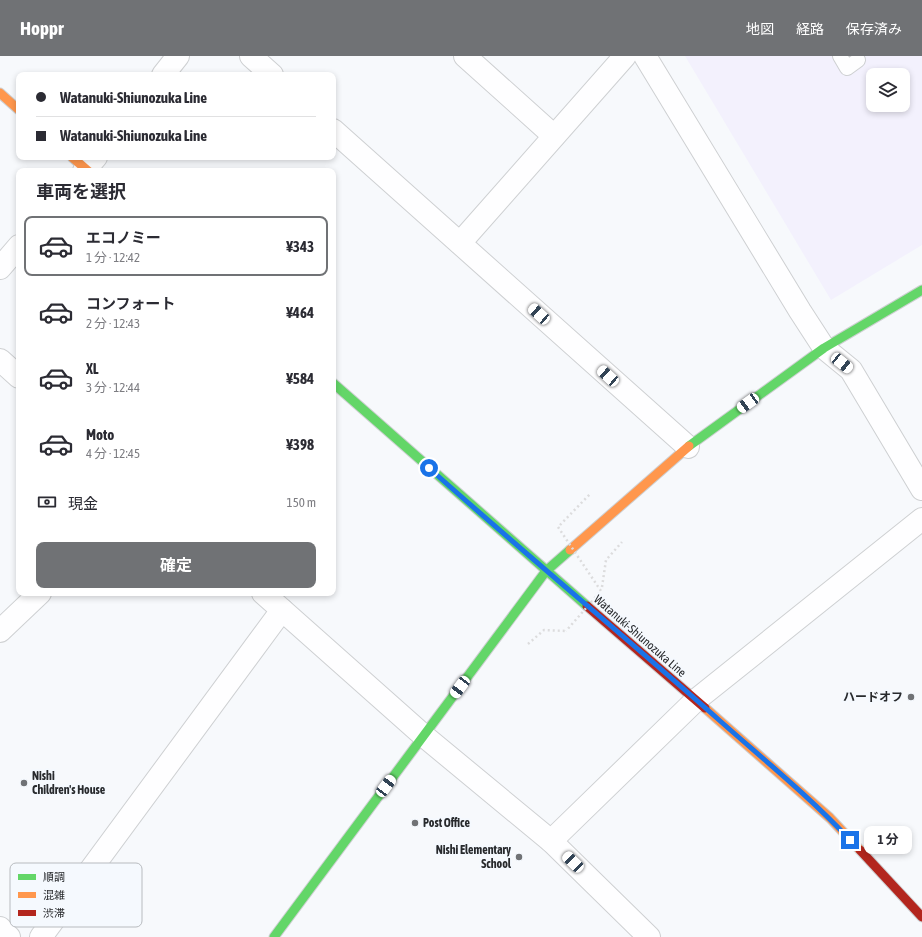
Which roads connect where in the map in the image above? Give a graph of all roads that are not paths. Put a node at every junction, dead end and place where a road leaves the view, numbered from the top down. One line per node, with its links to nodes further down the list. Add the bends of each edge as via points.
1 (178, 56): 8 (street)
2 (250, 56): 9 (street)
3 (464, 56): 13 (street)
4 (625, 56): 13 (street)
5 (646, 56): 18 (street)
6 (840, 56): 7 (lane, via 847,68)
7 (858, 60)
8 (165, 72)
9 (269, 72)
10 (0, 93): 11 (street)
11 (16, 107)
12 (336, 133): 14 (street)
13 (554, 136): 14 (street)
14 (460, 243): 22 (street)
15 (16, 249): 16 (street)
16 (0, 268)
17 (922, 290): 18 (street)
18 (824, 348): 22 (street); 23 (street, via 851,370)
19 (0, 360): 20 (street)
20 (16, 374)
21 (336, 386): 25 (street, Watanuki-Shiunozuka Line)
22 (688, 447): 25 (street)
23 (922, 489)
24 (922, 519): 30 (street)
25 (546, 571): 30 (street, Watanuki-Shiunozuka Line); 31 (street)
26 (36, 596): 29 (street)
27 (266, 596): 28 (street)
28 (282, 610): 31 (street); 33 (street)
29 (2, 623)
30 (696, 700): 32 (street); 34 (street, Watanuki-Shiunozuka Line, via 830,818)
31 (424, 736): 32 (street); 39 (street)
32 (551, 841): 40 (street)
33 (96, 863)
34 (922, 917)
35 (48, 927): 38 (street)
36 (0, 928): 37 (street)
37 (9, 937)
38 (41, 937)
39 (274, 937)
40 (649, 937)

